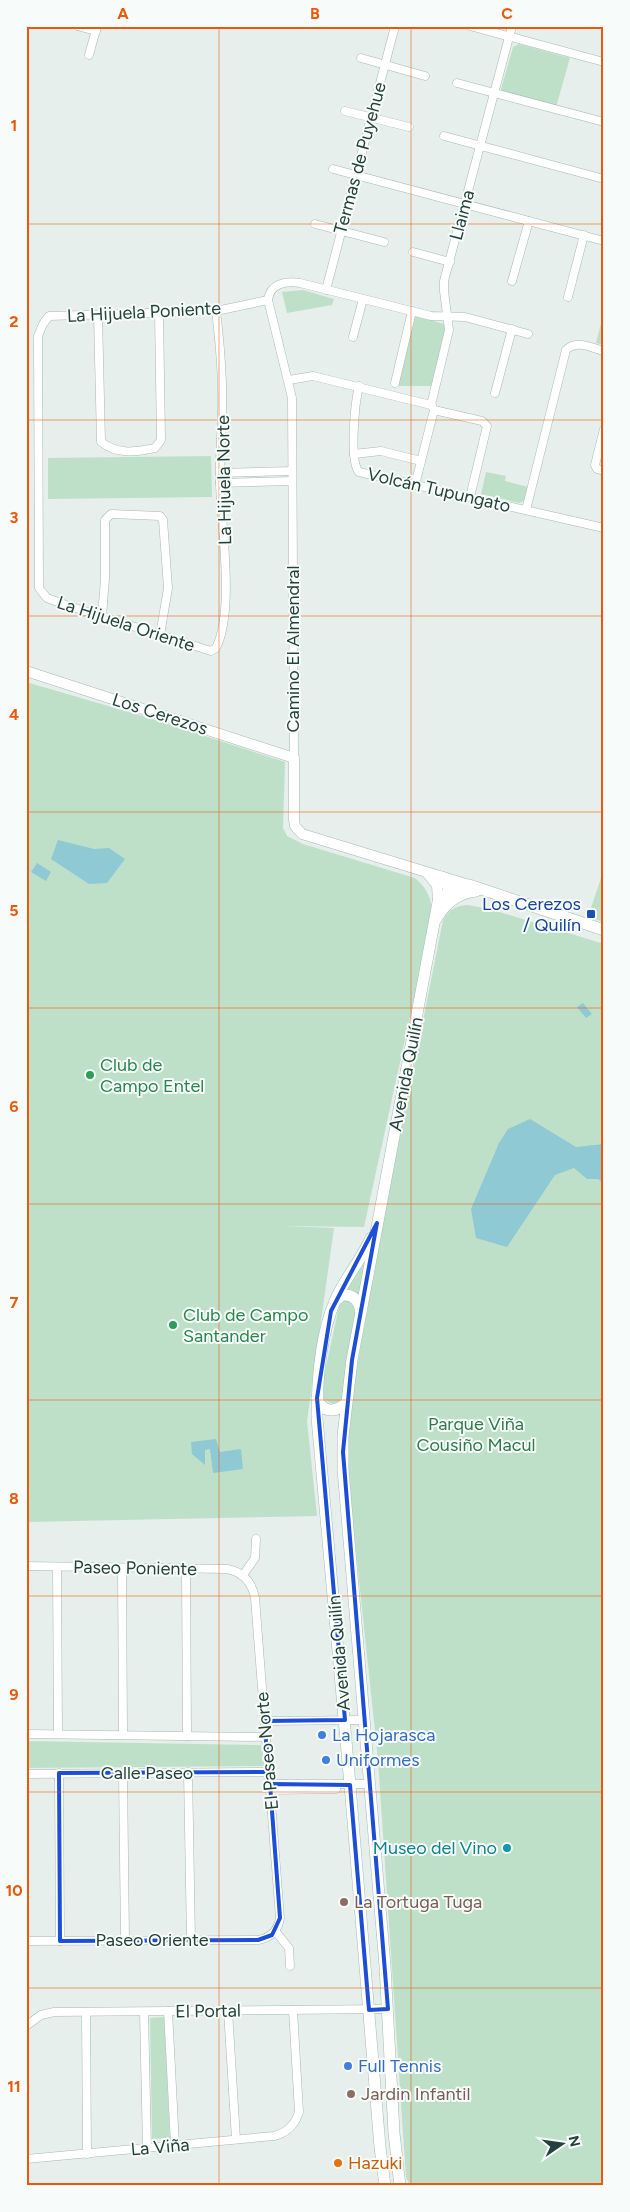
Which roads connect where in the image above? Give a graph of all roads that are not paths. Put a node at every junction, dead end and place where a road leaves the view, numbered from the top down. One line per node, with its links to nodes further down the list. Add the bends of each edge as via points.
1 (77, 26): 5 (street)
2 (395, 26): 10 (street, Termas de Puyehue)
3 (470, 26): 6 (street)
4 (512, 26): 6 (street, Llaima)
5 (96, 29): 7 (street)
6 (509, 36): 9 (street); 13 (street, Llaima)
7 (90, 56)
8 (362, 58): 10 (street)
9 (604, 62)
10 (385, 64): 11 (street); 15 (street, Termas de Puyehue)
11 (425, 76)
12 (457, 84): 13 (street)
13 (494, 93): 16 (street); 19 (street, Llaima)
14 (345, 111): 15 (street)
15 (371, 118): 17 (street); 21 (street, Termas de Puyehue)
16 (604, 122)
17 (409, 127)
18 (444, 136): 19 (street)
19 (480, 145): 22 (street); 23 (street, Llaima)
20 (334, 169): 21 (street)
21 (356, 175): 23 (street); 26 (street, Termas de Puyehue)
22 (604, 179)
23 (465, 204): 24 (street); 31 (street, Llaima)
24 (529, 221): 27 (street); 32 (street)
25 (315, 224): 26 (street)
26 (341, 230): 29 (street); 33 (street, Termas de Puyehue)
27 (584, 235): 28 (street); 34 (street)
28 (604, 241)
29 (384, 242)
30 (413, 252): 31 (street)
31 (450, 262): 41 (street, Llaima, via 444,286)
32 (512, 281)
33 (326, 290): 35 (street); 36 (street, Camino El Almendral, via 292,282 279,284 270,290)
34 (568, 297)
35 (363, 299): 38 (street); 44 (street)
36 (268, 300): 37 (street, La Hijuela Poniente); 46 (street, Camino El Almendral)
37 (216, 311): 39 (street, La Hijuela Poniente); 56 (street, La Hijuela Norte, via 222,409)
38 (412, 311): 41 (street); 47 (street)
39 (159, 313): 40 (street, La Hijuela Poniente); 40 (street, via 161,440 155,448 132,452 110,449 101,442)
40 (98, 315): 63 (street, La Hijuela Poniente, via 49,316 38,336)
41 (447, 316): 42 (street, via 465,317); 50 (street, Llaima, via 448,335)
42 (512, 329): 43 (street); 49 (street)
43 (528, 334)
44 (353, 337)
45 (604, 351): 61 (street, via 578,344 566,352)
46 (289, 380): 48 (street, via 313,376); 54 (street, Camino El Almendral)
47 (394, 383)
48 (359, 386): 50 (street); 52 (street, Volcán Tupungato, via 355,406)
49 (495, 393)
50 (432, 407): 53 (street, Llaima); 60 (street, via 486,424)
51 (604, 429): 55 (street, via 595,466)
52 (354, 454): 53 (street, via 381,451); 59 (street, Volcán Tupungato, via 355,466 362,474)
53 (421, 461): 59 (street, Llaima)
54 (292, 471): 56 (street); 57 (street, Camino El Almendral)
55 (604, 471)
56 (220, 473): 58 (street, La Hijuela Norte)
57 (292, 481): 58 (street); 68 (street, Camino El Almendral)
58 (220, 483): 66 (street, La Hijuela Norte, via 225,604 223,632)
59 (416, 485): 60 (street, Volcán Tupungato)
60 (470, 497): 61 (street, Volcán Tupungato)
61 (526, 510): 62 (street, Volcán Tupungato)
62 (604, 528)
63 (39, 588): 64 (street, La Hijuela Oriente, via 47,598)
64 (102, 616): 65 (street, La Hijuela Oriente); 65 (street, via 105,520 111,514 160,516 163,520 168,588)
65 (160, 635): 66 (street, La Hijuela Oriente, via 205,650)
66 (216, 648)
67 (26, 671): 68 (street, Los Cerezos)
68 (294, 758): 69 (street, Camino El Almendral, via 294,820 298,830)
69 (426, 872): 70 (street, Camino El Almendral); 73 (street)
70 (442, 878): 71 (street, Camino El Almendral); 73 (main road)
71 (469, 885): 72 (main road); 73 (main road)
72 (490, 893): 73 (main road, via 469,892); 74 (main road)
73 (446, 898): 75 (main road, Avenida Quilín, via 434,926)
74 (604, 930)
75 (377, 1223): 76 (main road, Avenida Quilín, via 361,1258); 77 (main road, Avenida Quilín)
76 (335, 1301): 77 (main road, via 342,1295 352,1296 359,1302); 78 (main road, Avenida Quilín, via 325,1335)
77 (362, 1312): 79 (main road, Avenida Quilín)
78 (317, 1398): 79 (main road, via 327,1410 337,1410); 86 (main road, Avenida Quilín)
79 (346, 1403): 87 (main road, Avenida Quilín, via 344,1469)
80 (256, 1539): 85 (street, via 255,1558)
81 (26, 1566): 82 (street, Paseo Poniente)
82 (57, 1567): 83 (street, Paseo Poniente); 90 (street)
83 (122, 1568): 84 (street, Paseo Poniente); 91 (street)
84 (186, 1569): 85 (street, Paseo Poniente, via 227,1569); 92 (street)
85 (242, 1575): 88 (street, El Paseo Norte, via 254,1593)
86 (345, 1720): 87 (street); 88 (street); 100 (main road, Avenida Quilín)
87 (364, 1720): 99 (main road, Avenida Quilín)
88 (264, 1721): 93 (street, El Paseo Norte)
89 (26, 1734): 90 (street)
90 (58, 1734): 91 (street)
91 (123, 1735): 92 (street)
92 (187, 1736): 93 (street)
93 (265, 1737): 95 (street, El Paseo Norte)
94 (188, 1772): 95 (street, Calle Paseo); 97 (street, Calle Paseo); 104 (street)
95 (268, 1772): 101 (street, El Paseo Norte)
96 (59, 1773): 97 (street, Calle Paseo); 98 (street, Calle Paseo); 106 (street)
97 (122, 1773): 103 (street)
98 (26, 1774)
99 (369, 1784): 100 (street); 108 (main road, Avenida Quilín)
100 (344, 1786): 101 (street); 110 (main road, Avenida Quilín)
101 (270, 1787): 102 (street, El Paseo Norte, via 280,1918)
102 (275, 1931): 104 (street, Paseo Oriente, via 258,1940); 107 (street, via 289,1948)
103 (125, 1940): 104 (street, Paseo Oriente); 106 (street, Paseo Oriente)
104 (191, 1940)
105 (26, 1941): 106 (street, Paseo Oriente)
106 (60, 1941)
107 (290, 1966)
108 (388, 2009): 110 (street, El Portal); 122 (main road, Avenida Quilín)
109 (293, 2010): 110 (street, El Portal); 111 (street, El Portal); 116 (street, La Viña, via 299,2112 291,2127 279,2135)
110 (369, 2010): 121 (main road, Avenida Quilín)
111 (228, 2011): 114 (street, El Portal); 116 (street)
112 (86, 2012): 113 (street, El Portal); 115 (street, El Portal, via 47,2013); 119 (street)
113 (144, 2012): 114 (street, El Portal); 118 (street)
114 (168, 2012): 117 (street)
115 (28, 2022)
116 (236, 2140): 117 (street, La Viña)
117 (176, 2145): 118 (street, La Viña)
118 (148, 2148): 119 (street, La Viña)
119 (87, 2154): 120 (street, La Viña)
120 (26, 2159)
121 (385, 2186)
122 (400, 2186)

